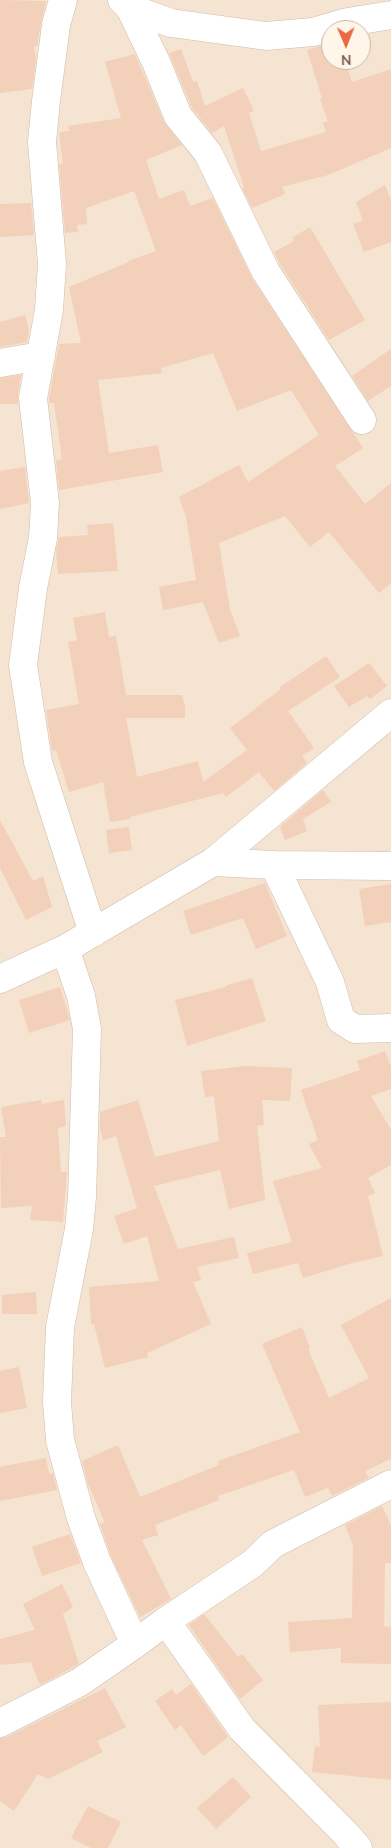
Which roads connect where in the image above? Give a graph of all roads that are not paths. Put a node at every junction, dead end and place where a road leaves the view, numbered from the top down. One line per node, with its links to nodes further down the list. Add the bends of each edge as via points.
1 (63, 0): 4 (street, via 55,35 42,142 52,264)
2 (126, 4): 3 (street, via 171,24 266,36 313,32); 6 (street, via 156,62 178,116 208,153 266,272)
3 (391, 14)
4 (41, 356): 5 (street); 11 (street, via 34,398 45,503 44,538 33,588 24,665 38,762)
5 (0, 363)
6 (362, 420)
7 (391, 713): 8 (street)
8 (213, 862): 9 (street); 11 (street)
9 (274, 865): 10 (street); 14 (street, via 330,982 341,1020 355,1028)
10 (391, 866)
11 (93, 933): 12 (street)
12 (65, 949): 13 (street); 17 (street, via 81,996 87,1029 80,1229 60,1327 57,1402 60,1440 84,1527)
13 (0, 980)
14 (391, 1028)
15 (391, 1484): 16 (street, via 273,1544 252,1564)
16 (166, 1621): 17 (street); 19 (street, via 242,1729)
17 (135, 1644): 18 (street, via 80,1682)
18 (0, 1724)
19 (358, 1848)

